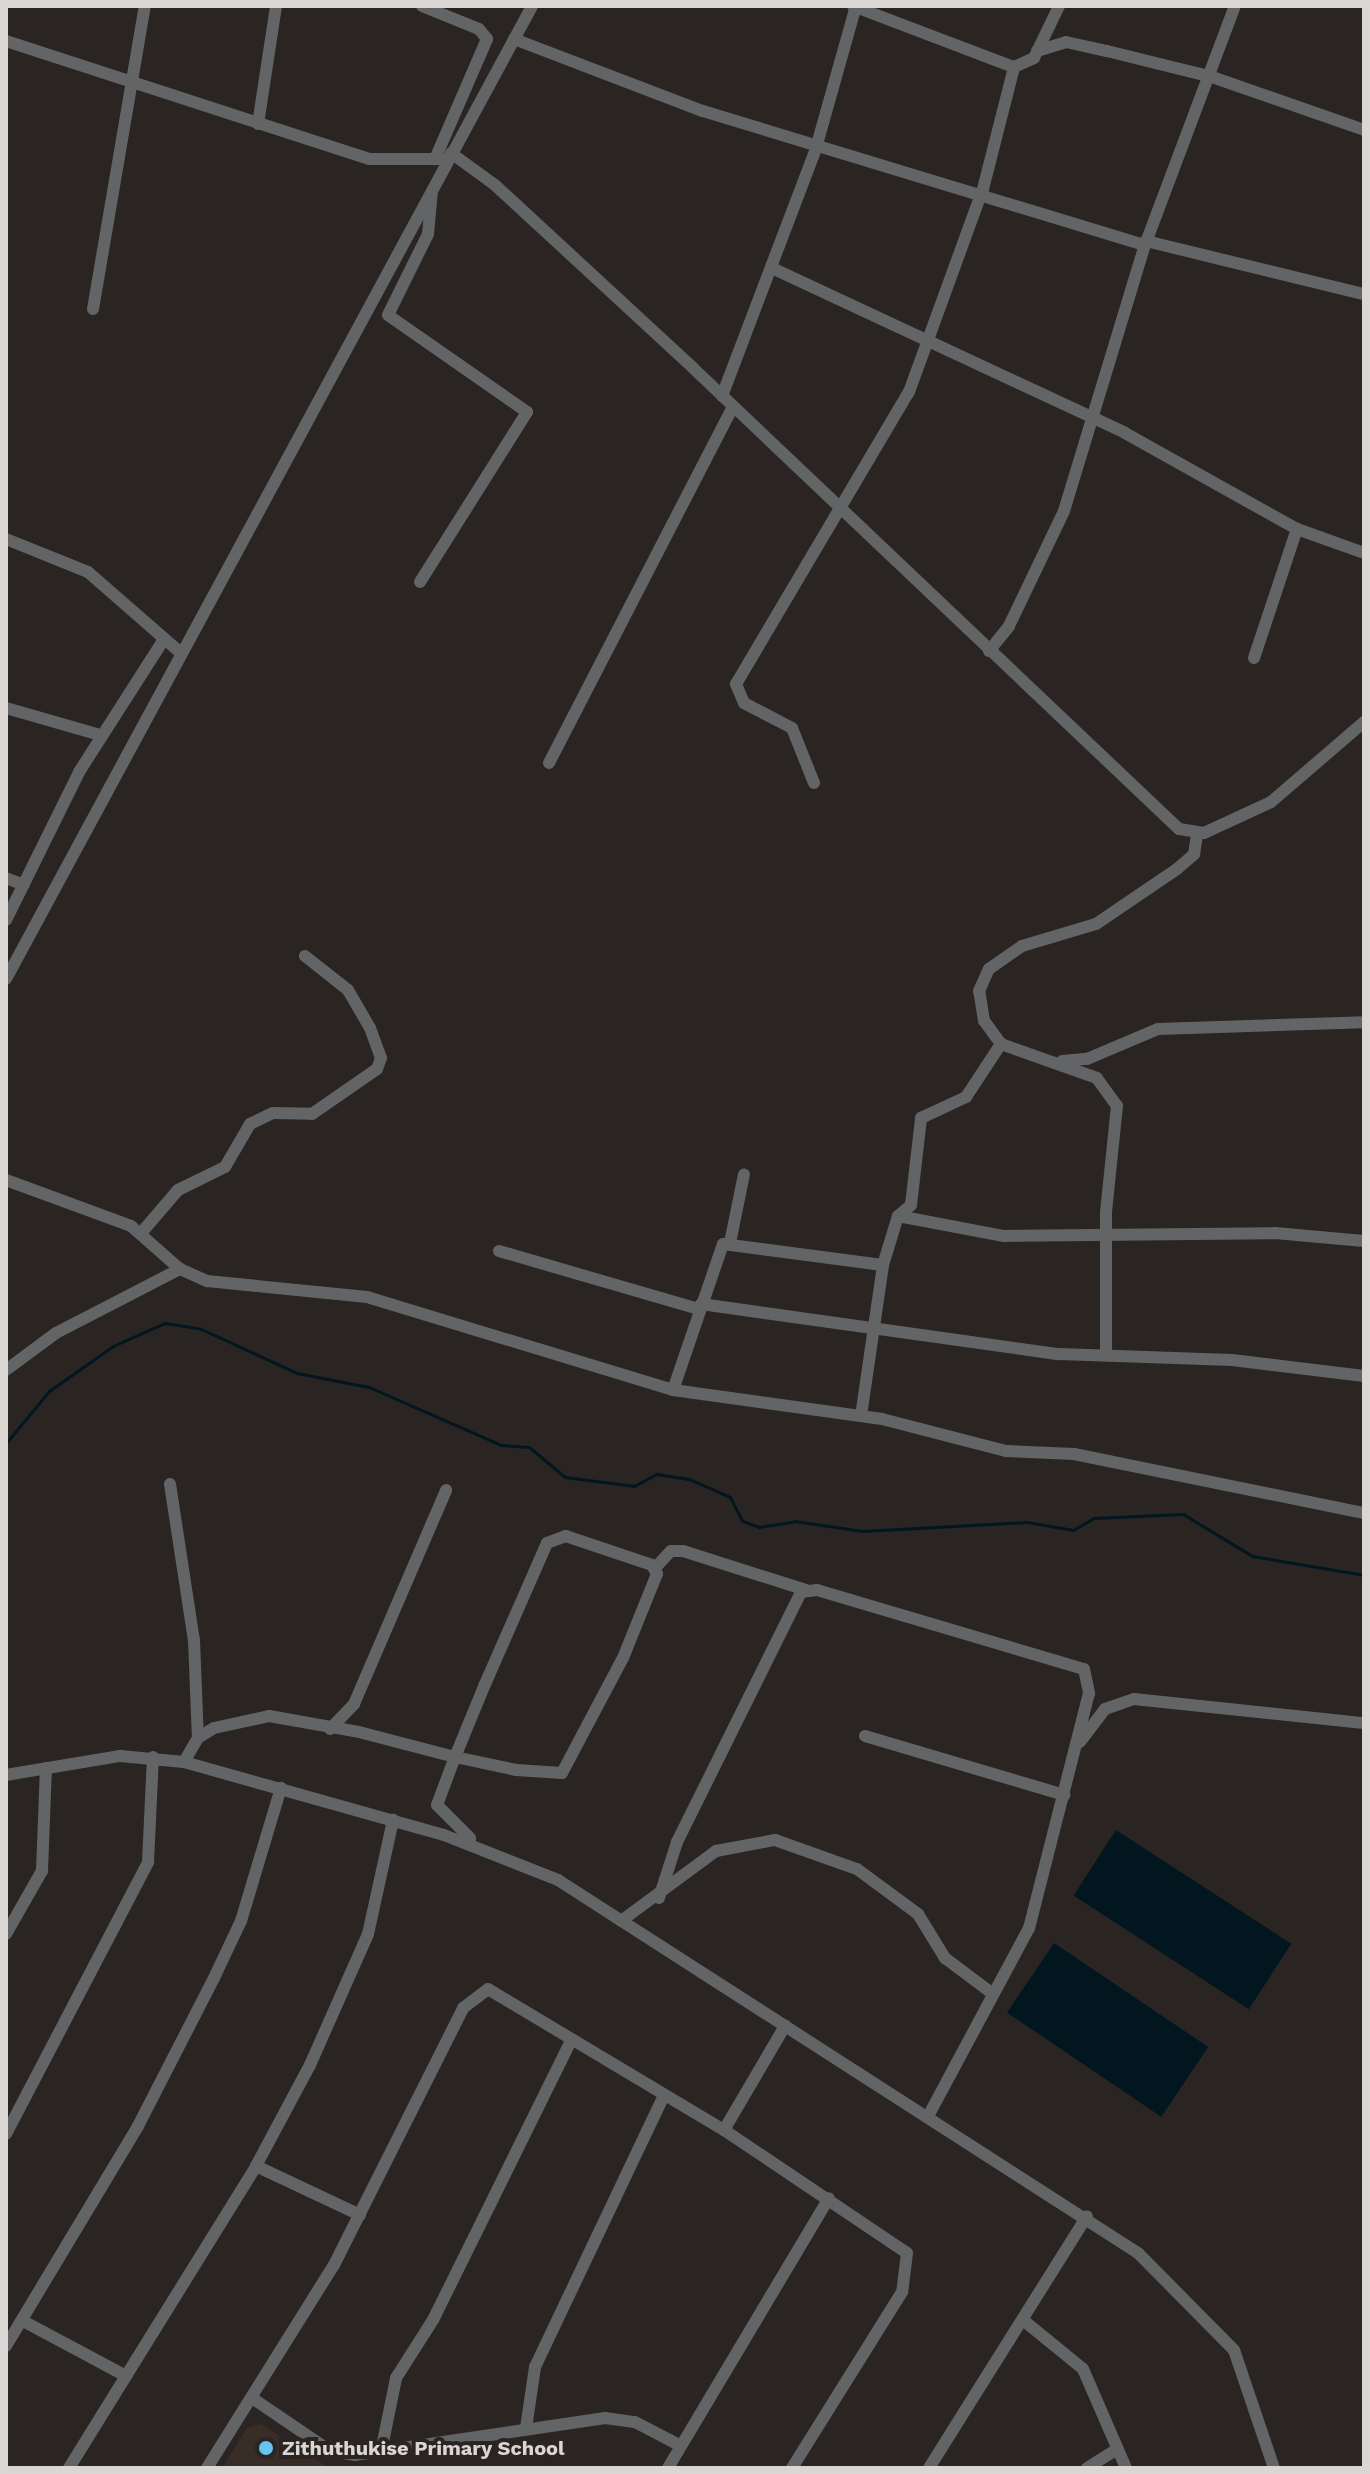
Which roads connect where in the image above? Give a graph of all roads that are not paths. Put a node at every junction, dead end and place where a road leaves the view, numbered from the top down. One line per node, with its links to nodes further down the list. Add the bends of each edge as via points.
1 (145, 6): 13 (street)
2 (276, 6): 14 (street)
3 (422, 6): 18 (street, via 479,29 487,39)
4 (532, 6): 8 (street)
5 (855, 6): 11 (street); 16 (street)
6 (1059, 6): 10 (street)
7 (1235, 6): 12 (street)
8 (514, 39): 16 (street); 17 (street)
9 (6, 41): 13 (street)
10 (1037, 51): 11 (street); 12 (street, via 1066,42)
11 (1014, 67): 20 (street)
12 (1212, 77): 15 (street); 21 (street)
13 (134, 82): 14 (street); 24 (street)
14 (258, 124): 18 (street, via 384,163)
15 (1364, 130)
16 (816, 148): 20 (street); 22 (street)
17 (450, 156): 18 (street); 19 (street); 26 (street, via 495,185)
18 (435, 159)
19 (432, 190): 33 (street, via 428,234 388,315 527,412); 36 (street)
20 (983, 190): 21 (street); 25 (street)
21 (1146, 243): 23 (street); 28 (street)
22 (774, 269): 25 (street); 26 (street)
23 (1364, 294)
24 (93, 309)
25 (929, 344): 28 (street); 29 (street, via 893,426)
26 (722, 396): 27 (street)
27 (733, 407): 29 (street); 41 (street)
28 (1092, 421): 30 (street); 35 (street, via 1064,511 1006,633)
29 (837, 509): 35 (street); 42 (street, via 736,688 744,703 789,725)
30 (1297, 529): 32 (street); 37 (street)
31 (6, 539): 34 (street, via 88,572)
32 (1364, 553)
33 (420, 582)
34 (164, 639): 36 (street); 40 (street)
35 (989, 651): 43 (street, via 1169,822)
36 (181, 653): 48 (street)
37 (1254, 658)
38 (6, 708): 40 (street)
39 (1364, 722): 43 (street, via 1271,802)
40 (100, 735): 45 (street)
41 (549, 763)
42 (814, 783)
43 (1197, 835): 50 (street, via 1189,859 1096,924 1022,946 989,969 979,1005)
44 (6, 878): 45 (street)
45 (24, 885): 46 (street)
46 (6, 920)
47 (305, 956): 55 (street, via 348,990 370,1028 377,1069 312,1114 273,1113 250,1124 225,1167 178,1190)
48 (6, 979)
49 (1364, 1022): 51 (street, via 1158,1029 1087,1059)
50 (1001, 1044): 51 (street); 54 (street, via 966,1097 921,1118 911,1205)
51 (1051, 1062): 56 (street, via 1097,1078 1117,1106)
52 (744, 1174): 58 (street)
53 (6, 1180): 55 (street)
54 (898, 1216): 56 (street, via 993,1235); 60 (street)
55 (142, 1232): 61 (street)
56 (1107, 1237): 57 (street, via 1275,1233); 64 (street)
57 (1364, 1241)
58 (730, 1243): 60 (street); 62 (street, via 719,1247)
59 (499, 1251): 62 (street)
60 (883, 1265): 63 (street)
61 (180, 1269): 65 (street, via 56,1333); 67 (street, via 248,1288 367,1297)
62 (700, 1306): 63 (street); 67 (street)
63 (874, 1328): 64 (street); 68 (street)
64 (1106, 1355): 66 (street)
65 (6, 1370)
66 (1364, 1376)
67 (673, 1390): 68 (street)
68 (861, 1416): 71 (street, via 1006,1451 1074,1454)
69 (170, 1484): 77 (street, via 194,1640)
70 (446, 1490): 75 (street, via 354,1704)
71 (1364, 1513)
72 (655, 1568): 73 (street, via 671,1551 683,1551); 80 (street, via 623,1658 568,1770 552,1775); 80 (street, via 566,1536 550,1539)
73 (806, 1590): 78 (street, via 1081,1667 1091,1681); 88 (street, via 677,1842)
74 (1364, 1723): 78 (street, via 1121,1700)
75 (330, 1729): 77 (street, via 269,1716); 80 (street)
76 (865, 1736): 85 (street)
77 (198, 1738): 81 (street)
78 (1075, 1748): 85 (street)
79 (153, 1757): 81 (street); 82 (street); 97 (street, via 148,1862)
80 (455, 1757): 87 (street, via 438,1811)
81 (184, 1762): 84 (street)
82 (46, 1768): 83 (street); 90 (street, via 46,1856)
83 (6, 1775)
84 (281, 1788): 86 (street); 103 (street, via 228,1949 138,2126)
85 (1064, 1795): 91 (street, via 1029,1928)
86 (393, 1820): 87 (street); 98 (street, via 351,1978)
87 (490, 1850): 89 (street, via 558,1880)
88 (659, 1898): 89 (street); 91 (street, via 716,1851 775,1840 857,1869 918,1914 945,1958)
89 (621, 1921): 92 (street)
90 (6, 1934)
91 (993, 1994): 95 (street)
92 (785, 2026): 95 (street); 96 (street)
93 (572, 2039): 94 (street); 100 (street, via 488,1989 469,1999); 110 (street, via 433,2320 396,2378)
94 (664, 2095): 96 (street); 107 (street, via 535,2367)
95 (928, 2116): 101 (street)
96 (724, 2130): 99 (street)
97 (6, 2134)
98 (256, 2166): 100 (street); 105 (street)
99 (829, 2198): 108 (street); 114 (street, via 897,2240 907,2253 909,2277)
100 (360, 2215): 106 (street)
101 (1087, 2216): 102 (street); 118 (street, via 1221,2330 1247,2380)
102 (1023, 2320): 109 (street, via 1083,2369); 115 (street)
103 (23, 2321): 104 (street); 105 (street)
104 (6, 2346)
105 (126, 2376): 111 (street)
106 (252, 2398): 110 (street, via 330,2451); 112 (street)
107 (526, 2428): 108 (street, via 621,2418); 110 (street)
108 (679, 2445): 113 (street)
109 (1118, 2449): 116 (street); 117 (street)
110 (381, 2452)
111 (69, 2468)
112 (207, 2468)
113 (668, 2468)
114 (792, 2468)
115 (929, 2468)
116 (1087, 2468)
117 (1126, 2468)
118 (1274, 2468)

